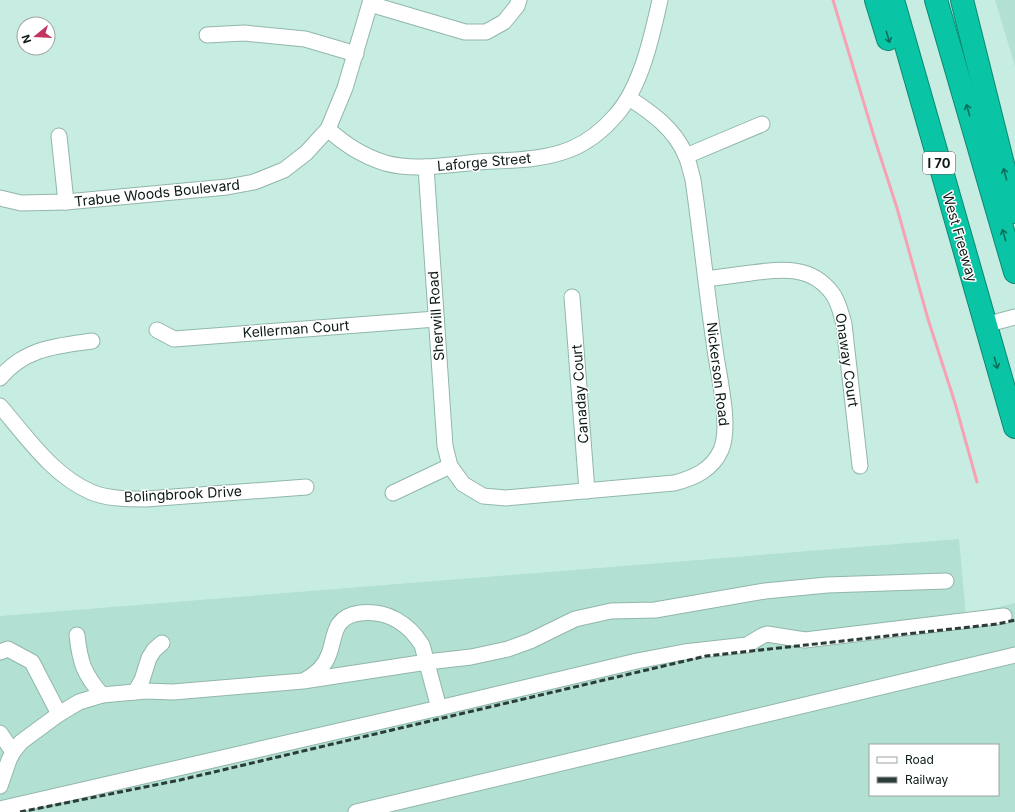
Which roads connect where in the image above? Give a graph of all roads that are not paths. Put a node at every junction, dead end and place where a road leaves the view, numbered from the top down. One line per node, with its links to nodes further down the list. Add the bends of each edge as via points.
1 (519, 0): 8 (street, via 504,22 486,32 465,32)
2 (660, 0): 11 (street, Laforge Street, via 641,71)
3 (876, 0): 26 (highway, one-way to 26, via 956,262)
4 (893, 0): 26 (highway, West Freeway / I 70)
5 (936, 0): 21 (highway, one-way to 5)
6 (954, 0): 14 (highway)
7 (962, 0): 14 (highway)
8 (370, 2): 10 (street, Trabue Woods Boulevard)
9 (206, 35): 10 (street, via 244,33 305,39)
10 (356, 54): 13 (street, Trabue Woods Boulevard, via 346,88)
11 (629, 98): 16 (street, Nickerson Road, via 666,125); 17 (street, Laforge Street, via 601,130 570,149 552,155 528,158)
12 (762, 124): 16 (street)
13 (328, 129): 17 (street, Laforge Street, via 342,142 371,158 403,166); 19 (street, Trabue Woods Boulevard, via 306,153 284,170 254,182 227,187)
14 (994, 130): 20 (highway, one-way to 14)
15 (59, 136): 19 (street)
16 (686, 156): 22 (street, Nickerson Road, via 694,187)
17 (426, 167): 25 (street, Sherwill Road)
18 (0, 198): 19 (street, Trabue Woods Boulevard, via 21,203)
19 (66, 202)
20 (1015, 212)
21 (1015, 272)
22 (706, 279): 33 (street, Onaway Court, via 792,270 808,274 823,283 833,294 844,324); 35 (street, Nickerson Road, via 726,420 721,450 713,463 702,473 688,480 674,484)
23 (572, 297): 35 (street, Canaday Court)
24 (1015, 317): 26 (street)
25 (436, 319): 27 (street, Kellerman Court, via 174,338); 32 (street, Sherwill Road, via 445,446)
26 (986, 325): 31 (highway, West Freeway / I 70, one-way to 31)
27 (157, 330)
28 (92, 341): 29 (street, via 39,350 19,360)
29 (0, 378)
30 (0, 406): 34 (street, Bolingbrook Drive, via 63,476 92,492 124,499 146,499)
31 (1015, 427)
32 (450, 466): 35 (street, Nickerson Road, via 463,484 483,496 506,498); 36 (street)
33 (860, 466)
34 (306, 487)
35 (587, 490)
36 (393, 493)
37 (946, 581): 43 (street, via 827,585 766,591 655,610 611,611 575,619 508,649 471,657)
38 (1004, 616): 47 (street, via 805,640 767,634 747,645 684,652 638,661)
39 (77, 635): 46 (street, via 84,671)
40 (162, 643): 45 (street, via 149,658)
41 (3, 648): 48 (street, via 32,662)
42 (1015, 655): 53 (street)
43 (427, 662): 44 (street); 44 (street, via 417,636 404,624 378,613 357,614 340,623 323,665 316,674); 47 (street)
44 (303, 682): 45 (street, via 173,692)
45 (135, 692): 46 (street)
46 (102, 695): 48 (street, via 79,702)
47 (439, 708): 52 (street)
48 (59, 714): 50 (street, via 21,742)
49 (0, 733): 50 (street)
50 (13, 752): 51 (street)
51 (0, 786)
52 (2, 808)
53 (356, 812)

